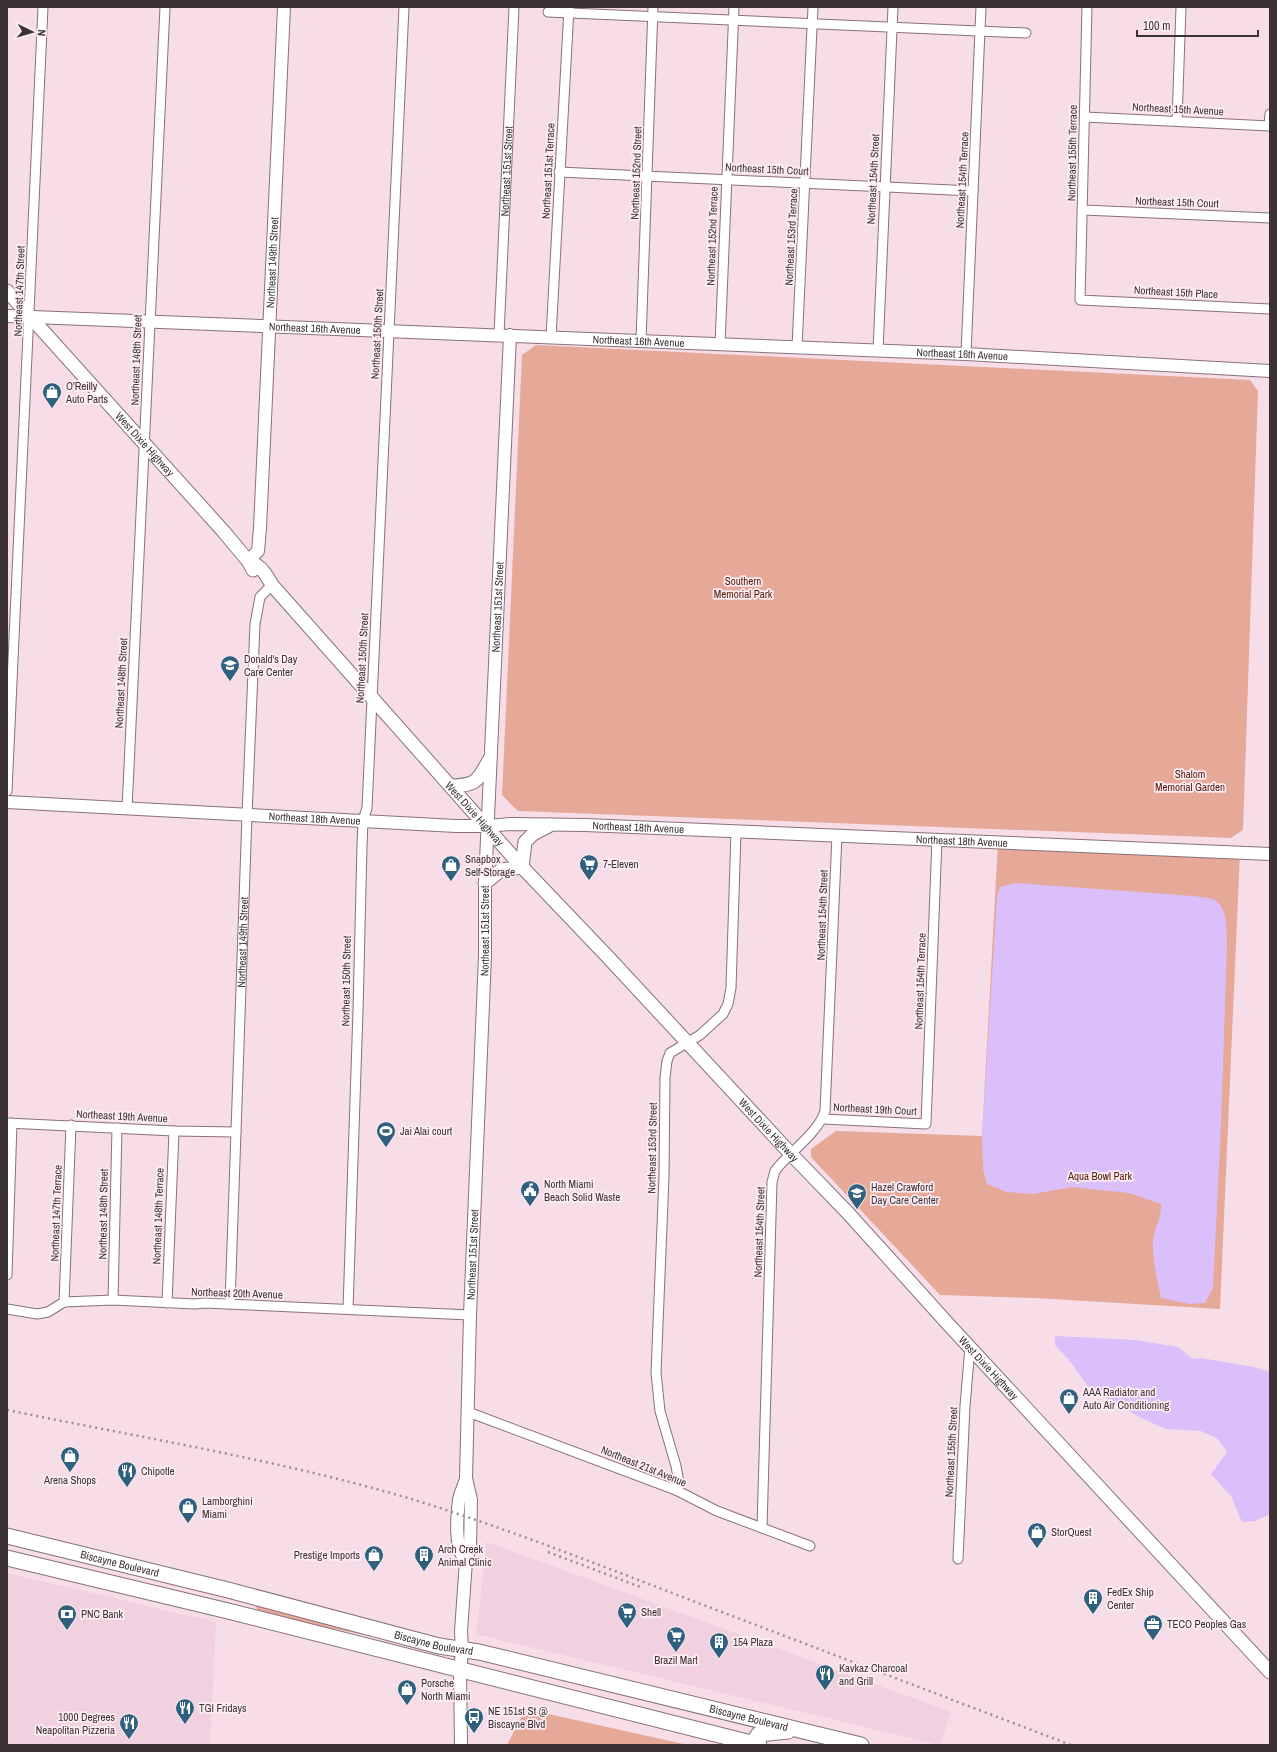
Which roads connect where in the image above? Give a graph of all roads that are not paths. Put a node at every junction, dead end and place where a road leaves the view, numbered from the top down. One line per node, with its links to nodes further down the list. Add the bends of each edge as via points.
1 (43, 7): 37 (street, Northeast 147th Street)
2 (165, 7): 38 (street, Northeast 148th Street)
3 (284, 7): 39 (street, Northeast 149th Street)
4 (404, 7): 40 (street, Northeast 150th Street)
5 (514, 7): 41 (street, Northeast 151st Street)
6 (653, 7): 15 (street, Northeast 152nd Street)
7 (734, 7): 16 (street, Northeast 152nd Terrace)
8 (813, 7): 17 (street, Northeast 153rd Terrace)
9 (894, 7): 18 (street, Northeast 154th Street)
10 (981, 7): 19 (street, Northeast 154th Terrace)
11 (1087, 7): 22 (street, Northeast 155th Terrace)
12 (1181, 7): 23 (street)
13 (569, 10): 14 (street); 15 (street); 25 (street, Northeast 151st Terrace)
14 (548, 12)
15 (653, 17): 16 (street); 26 (street, Northeast 152nd Street)
16 (733, 20): 17 (street); 27 (street, Northeast 152nd Terrace)
17 (812, 24): 18 (street); 28 (street, Northeast 153rd Terrace)
18 (893, 27): 19 (street); 29 (street, Northeast 154th Street)
19 (980, 31): 20 (street); 30 (street, Northeast 154th Terrace)
20 (1026, 33)
21 (1270, 114): 24 (street)
22 (1085, 117): 23 (street, Northeast 15th Avenue); 31 (street, Northeast 155th Terrace)
23 (1177, 121): 24 (street, Northeast 15th Avenue)
24 (1270, 126)
25 (559, 172): 26 (street, Northeast 15th Court); 42 (street, Northeast 151st Terrace)
26 (648, 176): 27 (street, Northeast 15th Court); 43 (street, Northeast 152nd Street)
27 (727, 180): 28 (street, Northeast 15th Court); 44 (street, Northeast 152nd Terrace)
28 (806, 183): 29 (street, Northeast 15th Court); 45 (street, Northeast 153rd Terrace)
29 (885, 187): 30 (street, Northeast 15th Court); 46 (street, Northeast 154th Street)
30 (973, 191): 47 (street, Northeast 154th Terrace)
31 (1083, 210): 32 (street, Northeast 15th Court); 34 (street, Northeast 155th Terrace)
32 (1270, 218)
33 (7, 292): 37 (main road, West Dixie Highway)
34 (1080, 300): 35 (street, Northeast 15th Place)
35 (1270, 309)
36 (7, 316): 37 (street, Northeast 16th Avenue)
37 (30, 318): 38 (street, Northeast 16th Avenue); 49 (main road, West Dixie Highway); 55 (street, Northeast 147th Street)
38 (150, 322): 39 (street, Northeast 16th Avenue); 49 (street, Northeast 148th Street)
39 (269, 326): 40 (street, Northeast 16th Avenue); 50 (street, Northeast 149th Street, via 260,528 258,551)
40 (389, 332): 41 (street, Northeast 16th Avenue); 52 (street, Northeast 150th Street)
41 (504, 335): 42 (street, Northeast 16th Avenue); 53 (street, Northeast 151st Street)
42 (551, 337): 43 (street, Northeast 16th Avenue)
43 (641, 341): 44 (street, Northeast 16th Avenue)
44 (720, 345): 45 (street, Northeast 16th Avenue)
45 (797, 347): 46 (street, Northeast 16th Avenue)
46 (878, 351): 47 (street, Northeast 16th Avenue)
47 (966, 354): 48 (street, Northeast 16th Avenue)
48 (1270, 371)
49 (145, 445): 50 (main road, West Dixie Highway); 57 (street, Northeast 148th Street)
50 (249, 562): 51 (main road, West Dixie Highway, via 264,572)
51 (271, 585): 52 (main road, West Dixie Highway); 58 (street, Northeast 149th Street, via 260,597 256,624)
52 (373, 698): 54 (main road, West Dixie Highway); 59 (street, Northeast 150th Street, via 367,808)
53 (490, 759): 54 (main road, via 474,783); 61 (street, Northeast 151st Street)
54 (452, 786): 61 (main road, West Dixie Highway)
55 (7, 791)
56 (7, 802): 57 (street, Northeast 18th Avenue)
57 (127, 809): 58 (street, Northeast 18th Avenue)
58 (247, 815): 59 (street, Northeast 18th Avenue); 75 (street, Northeast 149th Street)
59 (363, 820): 61 (street, Northeast 18th Avenue); 83 (street, Northeast 150th Street)
60 (550, 825): 61 (street, Northeast 18th Avenue); 62 (street, Northeast 18th Avenue); 66 (main road, via 533,834 525,842)
61 (488, 826): 66 (main road, West Dixie Highway); 67 (street, Northeast 151st Street)
62 (736, 832): 63 (street, Northeast 18th Avenue); 68 (street, Northeast 153rd Street, via 731,988 728,1004 723,1014 708,1028)
63 (837, 836): 64 (street, Northeast 18th Avenue); 69 (street, Northeast 154th Street, via 826,1106)
64 (937, 839): 65 (street, Northeast 18th Avenue); 71 (street, Northeast 154th Terrace)
65 (1270, 854)
66 (522, 866): 67 (main road, via 501,870); 68 (main road, West Dixie Highway)
67 (485, 883): 84 (street, Northeast 151st Street, via 485,956)
68 (687, 1042): 76 (main road, West Dixie Highway); 87 (street, Northeast 153rd Street, via 670,1053 665,1078 657,1358 657,1392 676,1466 679,1483)
69 (823, 1119): 71 (street, Northeast 19th Court); 76 (street, Northeast 154th Street)
70 (10, 1123): 72 (street, Northeast 19th Avenue); 77 (street)
71 (926, 1124)
72 (71, 1125): 73 (street, Northeast 19th Avenue); 79 (street, Northeast 147th Terrace)
73 (117, 1128): 74 (street, Northeast 19th Avenue); 78 (street, Northeast 148th Street)
74 (174, 1131): 75 (street, Northeast 19th Avenue); 80 (street, Northeast 148th Terrace)
75 (236, 1132): 81 (street, Northeast 149th Street)
76 (790, 1153): 85 (main road, West Dixie Highway); 88 (street, Northeast 154th Street, via 775,1172 771,1189)
77 (7, 1274)
78 (113, 1300): 79 (street, Northeast 20th Avenue); 80 (street, Northeast 20th Avenue)
79 (64, 1302): 82 (street, Northeast 20th Avenue, via 48,1312 37,1314)
80 (167, 1303): 81 (street, Northeast 20th Avenue)
81 (230, 1304): 83 (street, Northeast 20th Avenue)
82 (7, 1309)
83 (348, 1309): 84 (street, Northeast 20th Avenue)
84 (470, 1315): 86 (street, Northeast 151st Street)
85 (970, 1347): 94 (street, Northeast 155th Street); 99 (main road, West Dixie Highway)
86 (468, 1412): 87 (street, Northeast 21st Avenue); 97 (street, Northeast 151st Street, via 466,1478 459,1499 458,1543 461,1556 466,1561)
87 (676, 1490): 88 (street, Northeast 21st Avenue, via 717,1511)
88 (762, 1528): 91 (street, Northeast 21st Avenue)
89 (7, 1536): 90 (main road, Biscayne Boulevard)
90 (47, 1546): 92 (main road); 95 (main road, Biscayne Boulevard)
91 (810, 1546)
92 (7, 1548)
93 (7, 1558): 96 (main road, Biscayne Boulevard)
94 (958, 1559)
95 (228, 1590): 96 (main road); 97 (main road, Biscayne Boulevard)
96 (224, 1610): 98 (main road, Biscayne Boulevard)
97 (462, 1650): 98 (street, Northeast 151st Street); 100 (main road, Biscayne Boulevard)
98 (460, 1671): 101 (main road, Biscayne Boulevard); 102 (street, Northeast 151st Street)
99 (1270, 1672)
100 (801, 1730): 101 (main road, via 759,1734); 103 (main road, Biscayne Boulevard)
101 (756, 1744)
102 (460, 1745)
103 (861, 1745)

